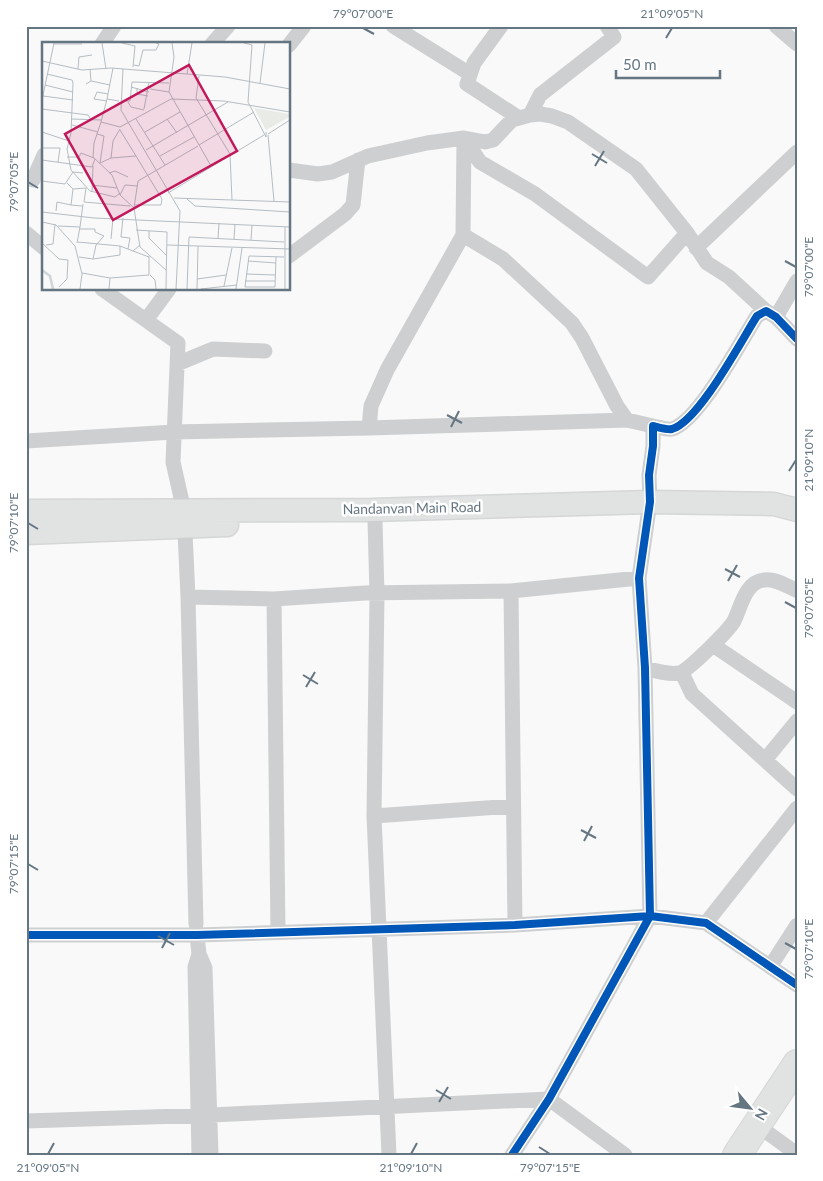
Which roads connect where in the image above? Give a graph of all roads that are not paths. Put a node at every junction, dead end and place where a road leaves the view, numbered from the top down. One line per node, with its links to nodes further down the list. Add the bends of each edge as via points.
1 (114, 26): 8 (street)
2 (228, 26): 9 (street)
3 (304, 26): 10 (street)
4 (393, 26): 12 (street)
5 (501, 26): 12 (street, via 474,63)
6 (607, 26): 13 (street, via 614,37 540,95)
7 (776, 26): 11 (street)
8 (103, 42)
9 (214, 42)
10 (290, 44)
11 (797, 44)
12 (470, 74): 13 (street, via 467,84)
13 (525, 116): 14 (street, via 512,120 493,140 485,142); 21 (street, via 540,114 568,122 636,169)
14 (464, 138): 17 (street, via 390,150); 21 (street, via 480,162 536,194 648,278); 22 (street)
15 (797, 152): 24 (street)
16 (42, 160): 19 (street)
17 (358, 160): 18 (street, via 332,172 318,174); 25 (street, via 352,205 345,214)
18 (290, 170)
19 (34, 180)
20 (26, 233): 23 (street)
21 (687, 233): 24 (street)
22 (463, 235): 34 (street, via 503,259 572,323); 36 (street, via 387,370 372,406)
23 (42, 246)
24 (696, 248): 29 (street, via 707,263 729,277)
25 (290, 255)
26 (797, 281): 29 (street)
27 (103, 290): 30 (street)
28 (168, 290): 30 (street)
29 (771, 314): 31 (street); 35 (street, via 757,316 703,402 683,422 671,429)
30 (146, 320): 33 (street, via 178,343)
31 (797, 339)
32 (265, 351): 33 (street, via 214,349)
33 (177, 364): 37 (street)
34 (627, 420): 35 (street); 36 (street)
35 (653, 426): 39 (street)
36 (369, 428): 37 (street)
37 (174, 432): 38 (street); 42 (street, via 173,462)
38 (26, 441)
39 (649, 508): 40 (main road, Nandanvan Main Road, via 774,504); 42 (main road, Nandanvan Main Road, via 372,510); 43 (main road, via 540,518); 44 (main road); 46 (street)
40 (797, 510)
41 (26, 512): 42 (main road, Nandanvan Main Road)
42 (185, 519): 43 (main road, via 247,524); 45 (main road); 50 (street)
43 (375, 520): 49 (street)
44 (797, 523)
45 (26, 533)
46 (639, 578): 48 (street); 54 (street)
47 (796, 590): 52 (street); 53 (street, via 774,580 762,580 749,588 734,621)
48 (510, 591): 49 (street); 60 (street)
49 (377, 594): 51 (street); 62 (street)
50 (188, 597): 51 (street); 68 (street)
51 (274, 599): 69 (street)
52 (797, 602)
53 (713, 645): 55 (street); 56 (street)
54 (645, 668): 55 (street); 63 (street)
55 (682, 673): 58 (street, via 692,694)
56 (797, 702)
57 (797, 721): 58 (street)
58 (765, 760): 59 (street)
59 (793, 779)
60 (513, 806): 62 (street); 66 (street)
61 (797, 808): 64 (street)
62 (374, 816): 67 (street)
63 (650, 916): 64 (street); 66 (street); 75 (street)
64 (706, 923): 71 (street)
65 (797, 924): 71 (street)
66 (515, 925): 67 (street)
67 (379, 929): 69 (street); 76 (street)
68 (196, 930): 69 (street); 70 (street); 77 (street, via 199,954 194,968)
69 (278, 932)
70 (26, 935)
71 (770, 967): 72 (street)
72 (797, 985)
73 (797, 1064): 86 (highway)
74 (797, 1087): 79 (highway)
75 (549, 1100): 76 (street); 84 (street); 85 (street)
76 (387, 1107): 77 (street); 83 (street)
77 (204, 1115): 78 (street); 81 (street); 82 (street)
78 (26, 1120)
79 (761, 1144): 80 (street)
80 (797, 1154)
81 (199, 1155)
82 (211, 1155)
83 (389, 1155)
84 (512, 1155)
85 (625, 1155)
86 (738, 1155)

